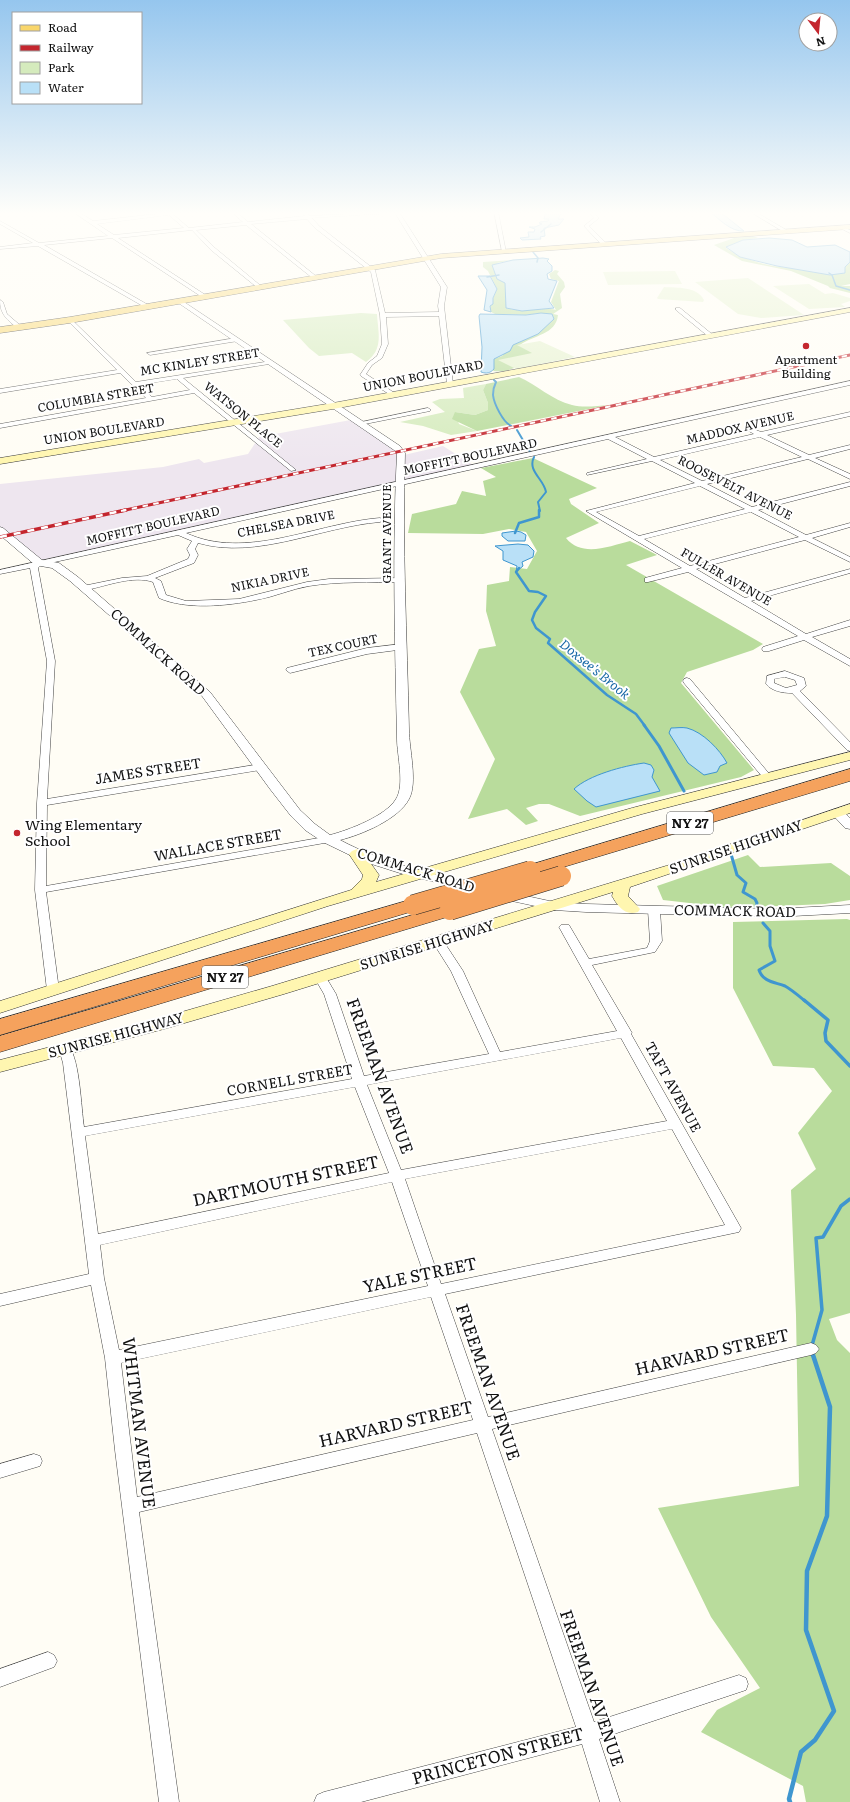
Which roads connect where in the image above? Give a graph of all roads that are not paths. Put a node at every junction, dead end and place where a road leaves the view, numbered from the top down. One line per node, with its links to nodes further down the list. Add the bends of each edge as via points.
1 (129, 295): 9 (street)
2 (201, 295): 6 (street)
3 (214, 295): 6 (main road)
4 (378, 295): 13 (street)
5 (443, 295): 12 (street)
6 (204, 297): 7 (main road)
7 (179, 301): 9 (main road); 18 (street, GRANT AVENUE)
8 (0, 302): 15 (street, via 5,315)
9 (148, 306): 14 (main road)
10 (678, 309): 17 (street)
11 (850, 310): 17 (main road, UNION BOULEVARD)
12 (442, 314): 13 (street); 25 (street)
13 (383, 315): 28 (street, via 385,344 380,357 370,364 363,375)
14 (70, 320): 15 (main road); 21 (street)
15 (19, 327): 16 (main road)
16 (0, 330)
17 (711, 336): 25 (main road, UNION BOULEVARD)
18 (236, 340): 19 (street); 20 (street, GRANT AVENUE)
19 (150, 353)
20 (269, 362): 22 (street, MC KINLEY STREET); 30 (street, GRANT AVENUE)
21 (122, 371): 24 (street); 26 (street)
22 (178, 377): 24 (street, MC KINLEY STREET); 27 (street, WATSON PLACE)
23 (850, 383): 38 (street, MOFFITT BOULEVARD)
24 (134, 384): 29 (street)
25 (450, 384): 28 (main road, UNION BOULEVARD)
26 (0, 391)
27 (196, 391): 29 (street, COLUMBIA STREET); 33 (street, WATSON PLACE)
28 (394, 394): 30 (main road, UNION BOULEVARD)
29 (150, 399): 35 (street, COLUMBIA STREET)
30 (333, 406): 33 (main road, UNION BOULEVARD); 34 (street, GRANT AVENUE)
31 (428, 410): 34 (street)
32 (850, 414): 37 (street, MADDOX AVENUE)
33 (236, 422): 42 (main road, UNION BOULEVARD); 43 (street, WATSON PLACE)
34 (360, 424): 46 (street, GRANT AVENUE, via 401,453)
35 (0, 426)
36 (749, 429): 37 (street)
37 (760, 434): 40 (street); 41 (street, MADDOX AVENUE)
38 (610, 437): 41 (street, ROOSEVELT AVENUE); 46 (street, MOFFITT BOULEVARD)
39 (850, 447): 40 (street)
40 (808, 457): 45 (street); 47 (street)
41 (654, 459): 44 (street, MADDOX AVENUE); 47 (street, ROOSEVELT AVENUE)
42 (0, 461)
43 (293, 470)
44 (589, 474)
45 (850, 477)
46 (400, 483): 53 (street, MOFFITT BOULEVARD); 63 (street, GRANT AVENUE)
47 (702, 483): 49 (street, ROOSEVELT AVENUE); 55 (street, FULLER AVENUE, via 590,511)
48 (850, 484): 49 (street)
49 (752, 509): 54 (street, ROOSEVELT AVENUE); 55 (street)
50 (380, 520): 56 (street, CHELSEA DRIVE, via 358,521 287,539 239,547)
51 (850, 525): 54 (street)
52 (0, 530): 58 (street, COMMACK ROAD)
53 (178, 532): 56 (street, CHELSEA DRIVE); 58 (street, MOFFITT BOULEVARD)
54 (806, 537): 57 (street, ROOSEVELT AVENUE); 59 (street)
55 (637, 538): 59 (street, FULLER AVENUE)
56 (196, 541): 62 (street, via 191,549 194,555 191,561)
57 (850, 560)
58 (39, 563): 61 (street, MOFFITT BOULEVARD); 65 (street, COMMACK ROAD, via 55,565); 81 (street, via 34,568 51,661)
59 (687, 569): 64 (street); 66 (street, FULLER AVENUE)
60 (850, 571): 66 (street)
61 (0, 572)
62 (150, 577): 63 (street, NIKIA DRIVE, via 157,581 162,596 186,603 239,601 329,581); 65 (street)
63 (401, 580): 69 (street, GRANT AVENUE)
64 (648, 580)
65 (86, 588): 77 (street, COMMACK ROAD, via 206,694)
66 (743, 601): 68 (street, FULLER AVENUE)
67 (850, 623): 68 (street)
68 (805, 637): 70 (street); 71 (street, FULLER AVENUE)
69 (402, 647): 72 (street, TEX COURT, via 367,651); 84 (street, GRANT AVENUE, via 406,788 404,796 397,807 387,814 355,831)
70 (766, 649)
71 (850, 663)
72 (290, 670)
73 (687, 681): 79 (street)
74 (794, 690): 75 (street)
75 (850, 748)
76 (850, 756): 79 (main road)
77 (260, 767): 81 (street, JAMES STREET); 84 (street, COMMACK ROAD, via 304,821)
78 (850, 775): 100 (highway, NY 27, bridge)
79 (768, 778): 86 (main road, via 637,812)
80 (850, 789): 102 (highway, SUNRISE HIGHWAY / NY 27, bridge)
81 (42, 803): 88 (street)
82 (843, 810): 83 (street); 87 (main road, SUNRISE HIGHWAY, via 696,862)
83 (850, 825)
84 (330, 839): 85 (street, COMMACK ROAD); 88 (street, WALLACE STREET)
85 (357, 854): 86 (street, COMMACK ROAD); 89 (main road, via 370,870 371,878)
86 (420, 874): 89 (main road); 90 (street, COMMACK ROAD)
87 (622, 885): 90 (main road, SUNRISE HIGHWAY); 91 (main road, via 620,896)
88 (40, 890): 98 (street)
89 (356, 893): 98 (main road)
90 (554, 906): 91 (street, COMMACK ROAD); 95 (main road, SUNRISE HIGHWAY)
91 (632, 909): 93 (street, COMMACK ROAD)
92 (850, 909): 93 (street, COMMACK ROAD, via 790,913)
93 (654, 910): 96 (street, via 656,940 651,950)
94 (565, 927): 96 (street, TAFT AVENUE)
95 (438, 941): 97 (main road, SUNRISE HIGHWAY); 104 (street, via 457,971)
96 (585, 963): 101 (street, TAFT AVENUE)
97 (320, 977): 103 (main road, SUNRISE HIGHWAY, via 204,1012); 106 (street, FREEMAN AVENUE, via 330,994)
98 (53, 990): 99 (main road)
99 (0, 1007)
100 (0, 1027)
101 (626, 1033): 104 (street, CORNELL STREET); 107 (street, TAFT AVENUE)
102 (0, 1044)
103 (65, 1049): 105 (main road, SUNRISE HIGHWAY); 108 (street, WHITMAN AVENUE)
104 (496, 1056): 106 (street, CORNELL STREET)
105 (0, 1066)
106 (360, 1083): 108 (street, CORNELL STREET); 109 (street, FREEMAN AVENUE)
107 (676, 1124): 109 (street, DARTMOUTH STREET); 110 (street, TAFT AVENUE)
108 (78, 1133): 111 (street, WHITMAN AVENUE)
109 (397, 1176): 111 (street, DARTMOUTH STREET); 113 (street, FREEMAN AVENUE)
110 (734, 1228): 113 (street, YALE STREET)
111 (93, 1241): 112 (street, WHITMAN AVENUE)
112 (97, 1278): 114 (street); 116 (street, WHITMAN AVENUE)
113 (437, 1290): 116 (street, YALE STREET); 117 (street, FREEMAN AVENUE)
114 (0, 1300)
115 (811, 1349): 117 (street, HARVARD STREET)
116 (113, 1358): 120 (street, WHITMAN AVENUE)
117 (482, 1425): 120 (street, HARVARD STREET); 124 (street, FREEMAN AVENUE)
118 (34, 1461): 119 (street)
119 (0, 1471)
120 (131, 1506): 125 (street, WHITMAN AVENUE)
121 (48, 1661): 122 (street)
122 (0, 1678)
123 (739, 1684): 124 (street, PRINCETON STREET)
124 (588, 1733): 126 (street, PRINCETON STREET); 127 (street, FREEMAN AVENUE)
125 (169, 1802)
126 (324, 1802)
127 (610, 1802)

